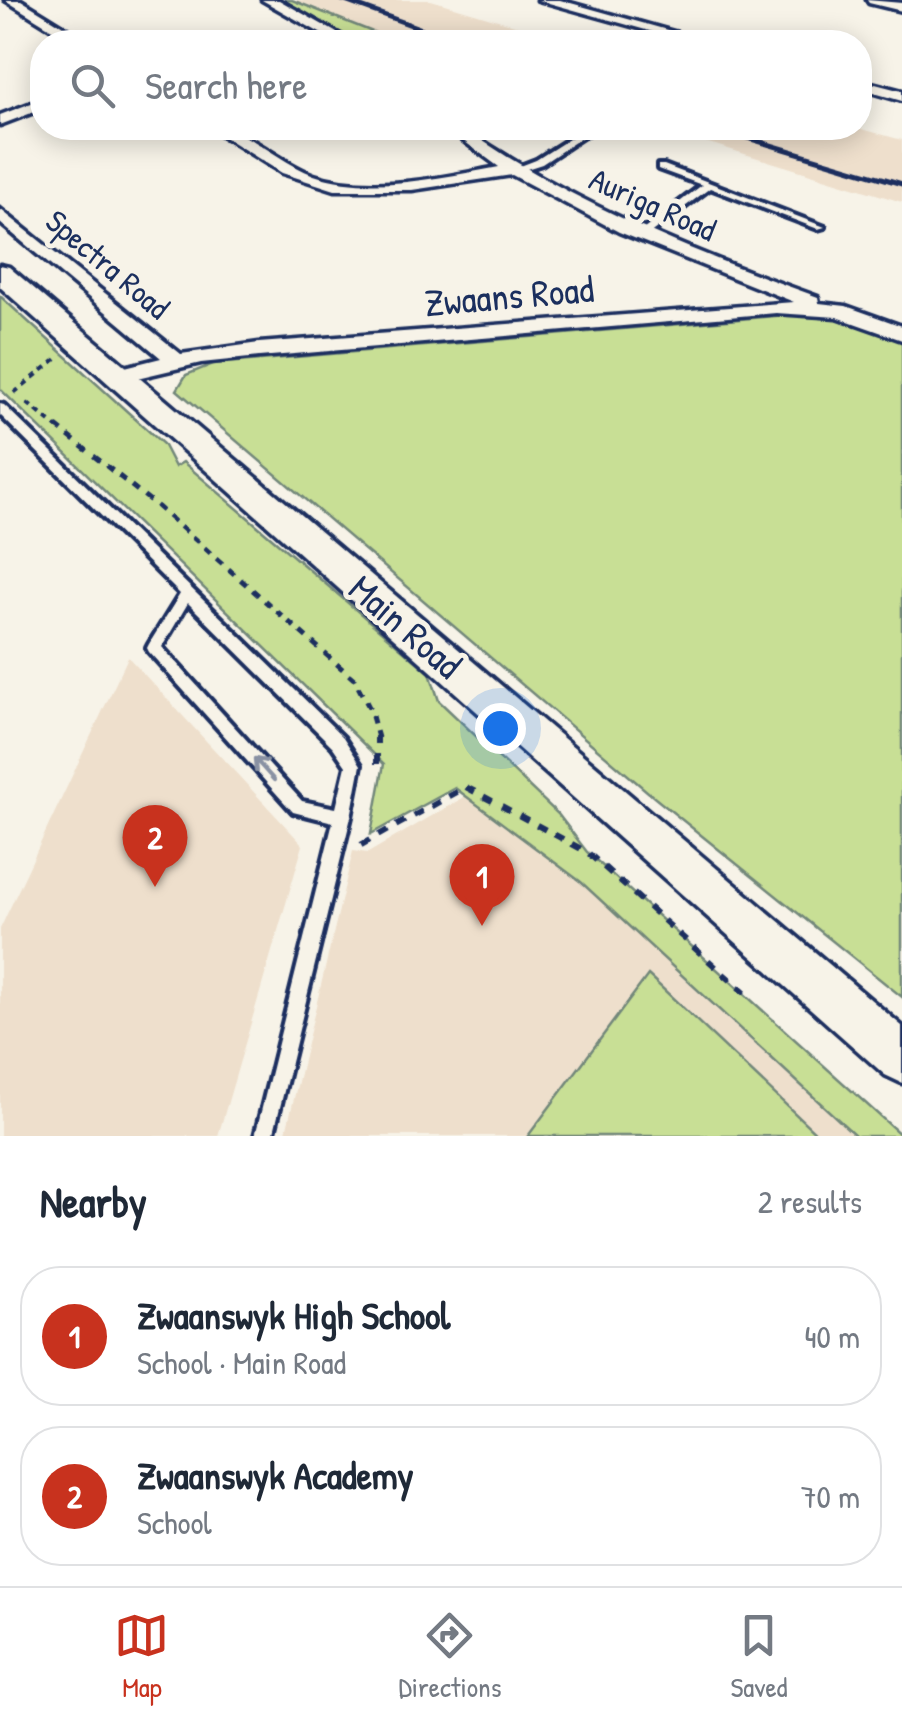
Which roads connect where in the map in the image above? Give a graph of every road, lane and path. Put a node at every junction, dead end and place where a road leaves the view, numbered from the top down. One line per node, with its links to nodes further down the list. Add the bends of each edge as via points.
1 (37, 0): 6 (street)
2 (269, 0): 10 (street)
3 (545, 0): 8 (street)
4 (620, 0): 8 (street)
5 (874, 0): 7 (street)
6 (17, 3): 9 (street)
7 (902, 6)
8 (602, 15): 11 (street)
9 (62, 30)
10 (324, 30)
11 (658, 30)
12 (872, 88): 13 (street)
13 (902, 96)
14 (30, 109): 15 (street)
15 (0, 120)
16 (240, 140): 20 (street, via 332,184)
17 (471, 140): 20 (street, Auriga Road)
18 (573, 140): 20 (lane)
19 (661, 167): 21 (lane)
20 (512, 170): 24 (street, Auriga Road)
21 (707, 186): 23 (lane); 24 (lane)
22 (0, 214): 29 (street, Spectra Road)
23 (821, 228)
24 (642, 235): 26 (street, Auriga Road)
25 (0, 273): 30 (main road, Main Road)
26 (839, 311): 27 (street, Zwaans Road); 29 (street, Zwaans Road, via 776,308)
27 (902, 333)
28 (63, 353): 32 (path)
29 (177, 361): 30 (street, Zwaans Road)
30 (120, 375): 39 (main road, Main Road)
31 (0, 383): 32 (path)
32 (14, 393): 35 (path, via 158,507 354,679 373,716 380,750)
33 (0, 408): 34 (lane)
34 (188, 592): 36 (lane, via 348,754 354,772); 36 (lane, one-way to 34, via 298,807 154,648)
35 (376, 769)
36 (343, 818): 40 (lane)
37 (366, 826): 38 (path, via 362,846 466,787 588,852)
38 (745, 994)
39 (902, 1058)
40 (264, 1136)

